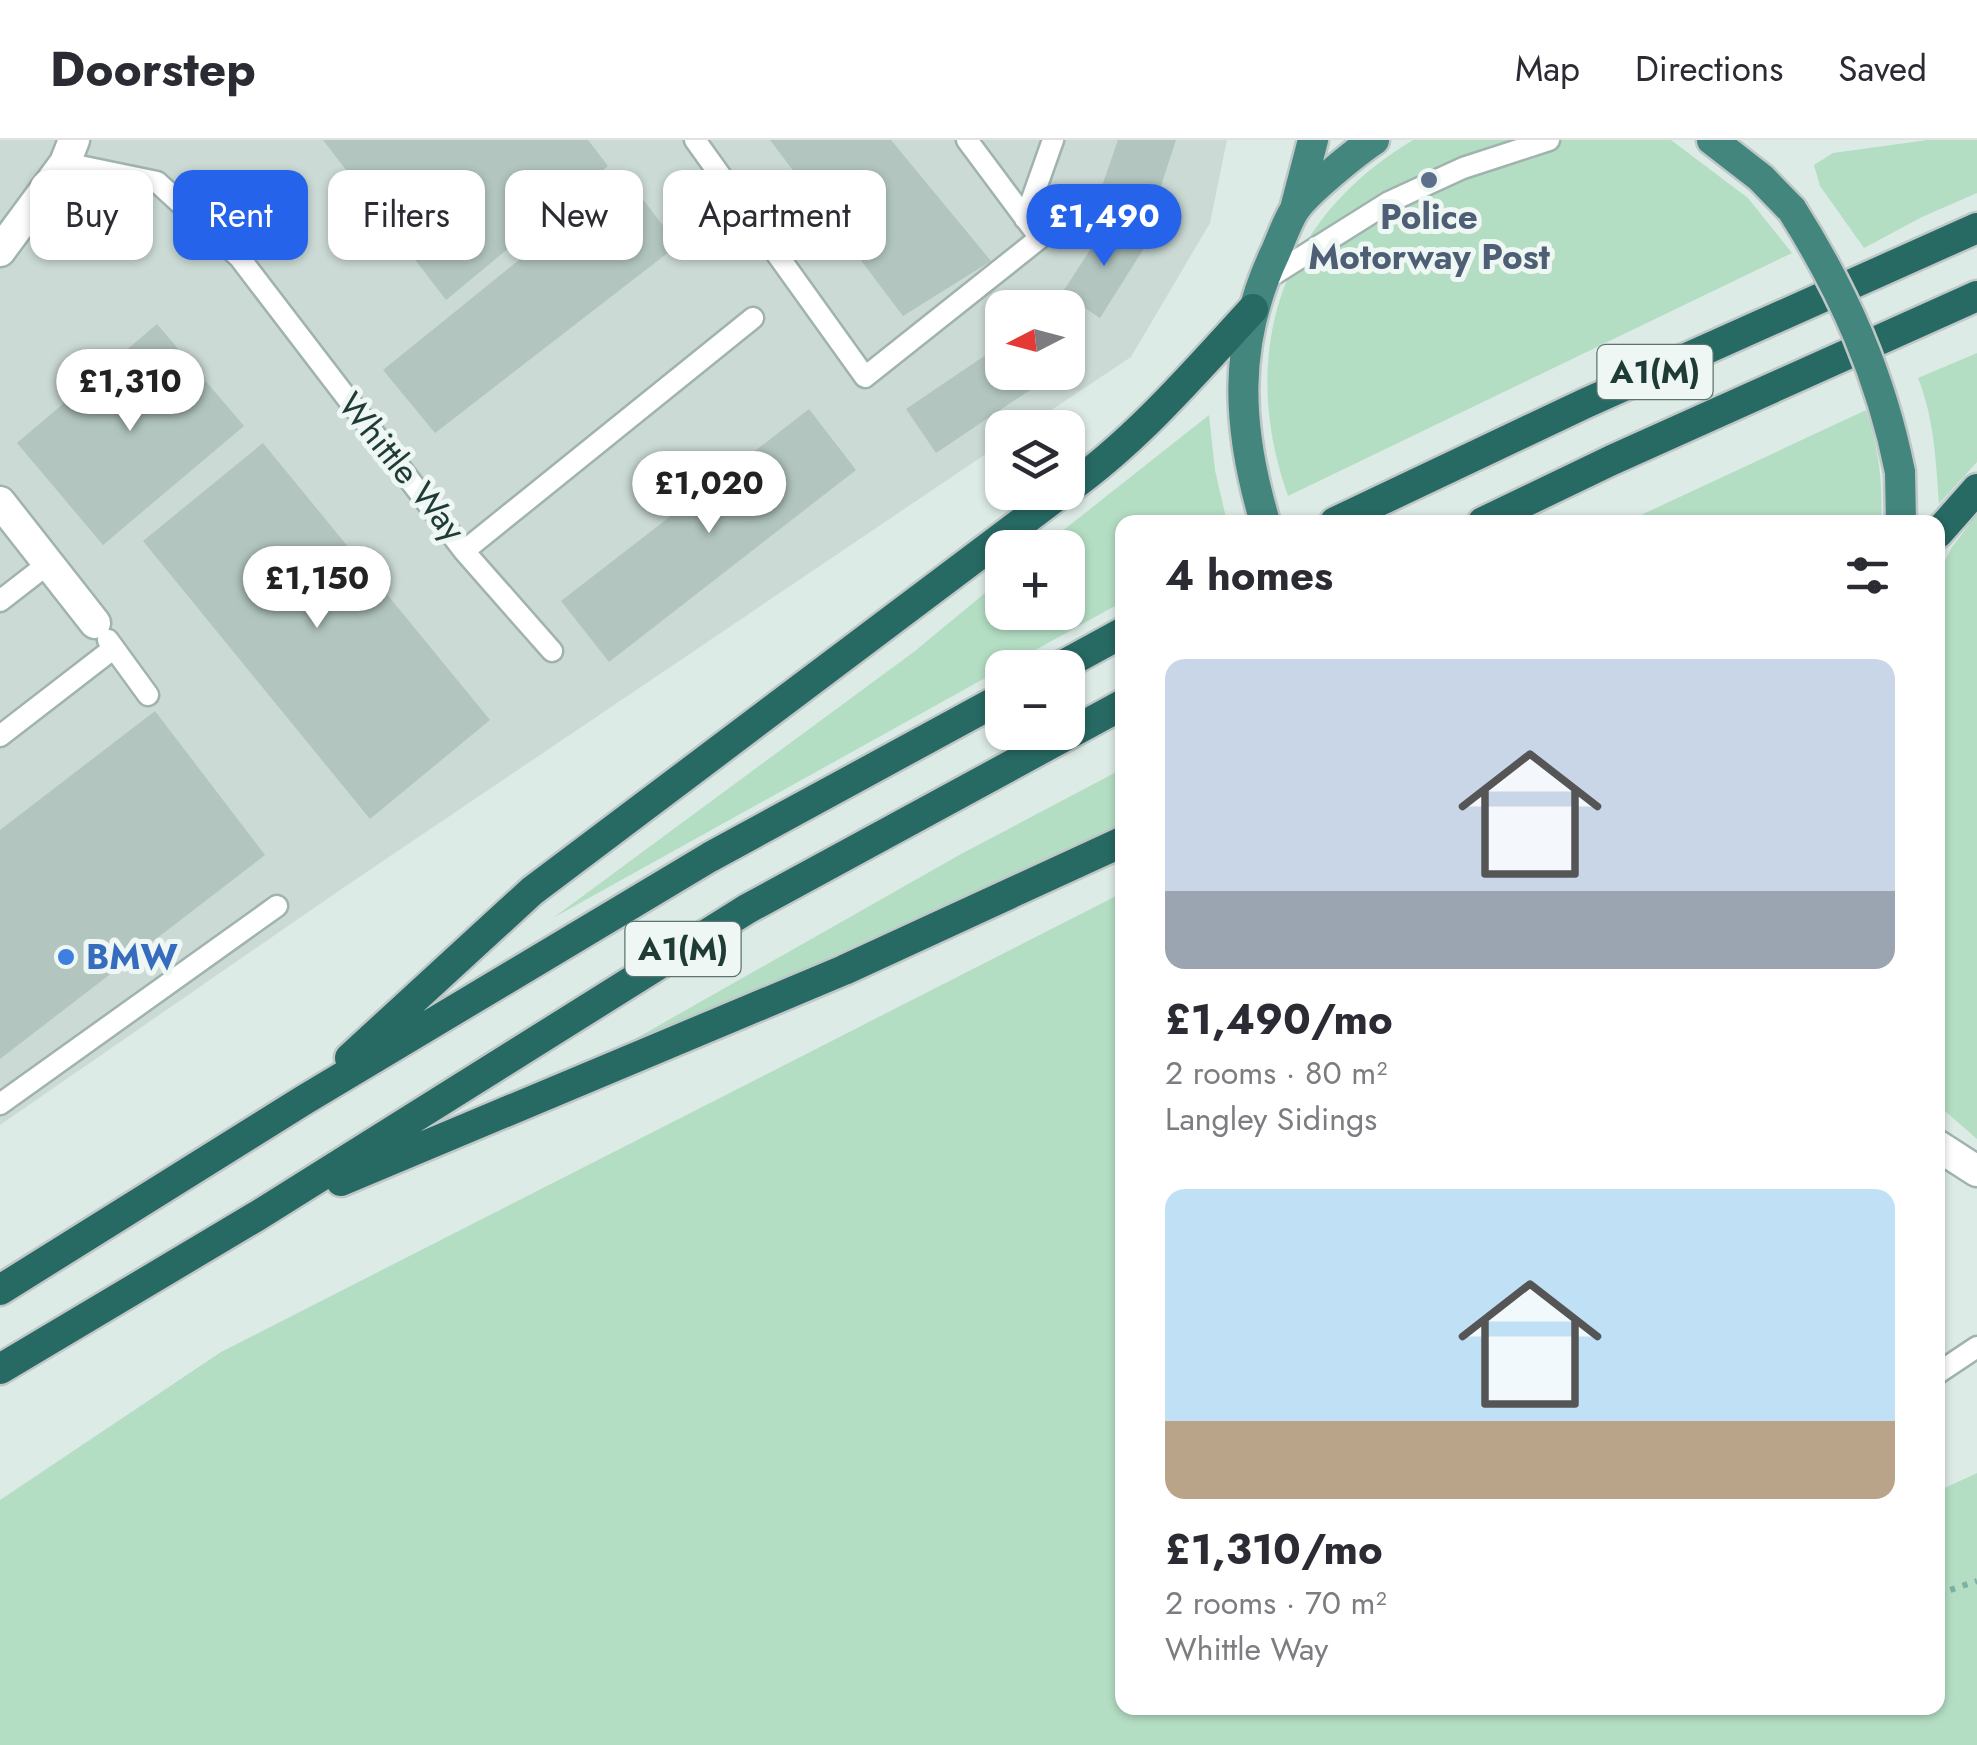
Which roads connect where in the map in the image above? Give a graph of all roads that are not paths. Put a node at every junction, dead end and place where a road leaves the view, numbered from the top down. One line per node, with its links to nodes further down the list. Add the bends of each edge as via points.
1 (696, 140): 11 (lane, via 865,377 1040,238)
2 (967, 140): 8 (lane)
3 (1052, 140): 11 (lane)
4 (1313, 140): 10 (highway)
5 (1374, 140): 10 (highway)
6 (1549, 140): 15 (lane, via 1389,202 1284,265)
7 (1712, 140): 24 (highway, bridge, via 1792,210 1850,310 1900,472)
8 (984, 150): 11 (lane)
9 (70, 152): 13 (street, Whittle Way); 26 (lane, Whittle Way, via 158,182 239,257)
10 (1295, 209): 15 (highway)
11 (1026, 219)
12 (1977, 228): 22 (highway, A1(M))
13 (0, 251)
14 (1977, 296): 23 (highway, A1(M))
15 (1256, 297): 17 (highway, A1(M), via 1158,411); 21 (highway, via 1242,384 1247,450)
16 (753, 318): 26 (lane, Whittle Way)
17 (1085, 476)
18 (1977, 488): 25 (highway)
19 (0, 502): 27 (street)
20 (1038, 510): 40 (highway, A1(M), via 532,891)
21 (1263, 515)
22 (1350, 515)
23 (1498, 515)
24 (1901, 515)
25 (1945, 525)
26 (464, 551): 32 (lane)
27 (49, 563): 28 (lane); 29 (street)
28 (0, 600)
29 (94, 623): 31 (lane)
30 (1115, 637): 33 (highway)
31 (114, 648): 34 (lane); 37 (lane)
32 (552, 651)
33 (1085, 653)
34 (148, 695)
35 (985, 707): 40 (highway, A1(M), via 710,857)
36 (1115, 709): 44 (highway, A1(M), via 747,909)
37 (0, 736)
38 (1115, 845): 44 (highway, A1(M), via 844,970)
39 (277, 906): 41 (lane)
40 (304, 1100): 45 (highway, A1(M))
41 (0, 1104)
42 (1945, 1150): 43 (street)
43 (1977, 1171)
44 (258, 1216): 48 (highway, A1(M))
45 (0, 1290)
46 (1977, 1347): 47 (lane)
47 (1945, 1368)
48 (0, 1369)

